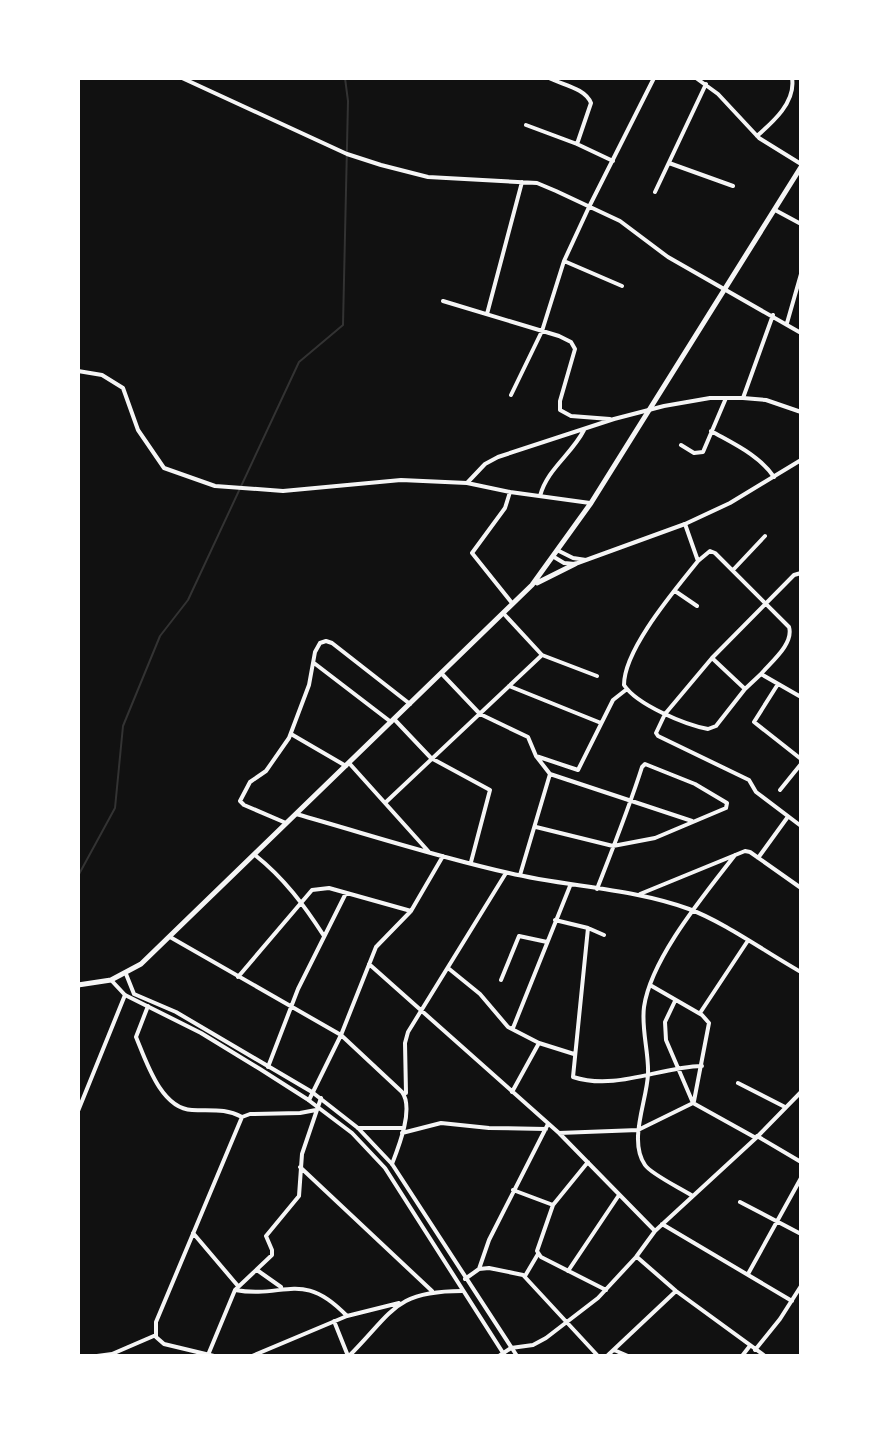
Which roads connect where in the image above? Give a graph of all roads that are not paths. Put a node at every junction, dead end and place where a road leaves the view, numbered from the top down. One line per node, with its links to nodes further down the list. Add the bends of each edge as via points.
1 (182, 78): 13 (street, via 381,165 428,177)
2 (549, 78): 9 (street, via 590,98)
3 (654, 78): 10 (street)
4 (696, 78): 6 (street)
5 (792, 78): 8 (street, via 784,107)
6 (706, 84): 8 (street); 11 (street)
7 (526, 125): 9 (street)
8 (757, 136): 12 (street)
9 (577, 144): 10 (street)
10 (613, 161): 16 (street)
11 (669, 163): 14 (street); 15 (street)
12 (801, 165): 17 (main road)
13 (522, 182): 16 (street, via 537,183); 24 (street)
14 (733, 186)
15 (655, 192)
16 (589, 207): 19 (street); 22 (street, via 630,227 668,257)
17 (774, 210): 18 (street); 22 (main road)
18 (801, 224)
19 (564, 261): 21 (street); 27 (street)
20 (801, 274): 26 (street)
21 (622, 286)
22 (724, 289): 25 (street); 33 (main road)
23 (443, 301): 24 (street)
24 (487, 314): 27 (street)
25 (773, 315): 26 (street); 32 (street)
26 (787, 323): 28 (street)
27 (542, 331): 30 (street); 35 (street, via 567,340 575,349 561,411)
28 (801, 333)
29 (78, 371): 41 (street, via 102,375 123,388 138,430 164,468 215,486 283,491 401,480)
30 (511, 395)
31 (726, 398): 32 (street); 33 (street); 37 (street)
32 (743, 398): 34 (street)
33 (649, 410): 35 (street); 44 (main road)
34 (801, 412)
35 (614, 419): 36 (street)
36 (584, 430): 41 (street, via 492,460); 43 (street)
37 (711, 431): 38 (street, via 701,453); 40 (street, via 751,454)
38 (681, 445)
39 (801, 460): 40 (street)
40 (774, 477): 45 (street)
41 (467, 483): 42 (street)
42 (510, 492): 43 (street); 56 (street, via 505,508 472,553)
43 (540, 496): 44 (street)
44 (591, 503): 47 (main road)
45 (685, 524): 48 (street); 49 (street)
46 (765, 536): 51 (street)
47 (556, 554): 48 (street); 50 (street, via 564,563); 53 (main road)
48 (588, 560): 50 (street)
49 (698, 561): 51 (street, via 712,551); 54 (street)
50 (575, 564): 53 (main road)
51 (733, 570): 55 (street)
52 (801, 573): 55 (street)
53 (532, 585): 56 (main road)
54 (675, 591): 57 (street); 67 (street, via 628,661)
55 (765, 602): 60 (street); 63 (street, via 791,634)
56 (514, 605): 58 (main road)
57 (697, 606)
58 (504, 614): 59 (street); 62 (main road)
59 (542, 655): 64 (street); 66 (street)
60 (712, 658): 68 (street); 72 (street)
61 (313, 662): 70 (street, via 320,643 328,641); 73 (street); 75 (street)
62 (442, 674): 70 (main road); 71 (street)
63 (761, 674): 65 (street); 68 (street)
64 (597, 676)
65 (778, 684): 69 (street); 78 (street, via 754,722)
66 (509, 686): 71 (street); 74 (street)
67 (627, 689): 72 (street); 74 (street, via 614,697)
68 (745, 689): 72 (street, via 712,729)
69 (801, 697)
70 (410, 704): 73 (main road)
71 (480, 714): 76 (street, via 528,737); 77 (street)
72 (665, 714): 87 (street, via 658,736 754,783 756,792)
73 (392, 720): 77 (street); 79 (main road)
74 (601, 723): 80 (street)
75 (291, 734): 79 (street); 89 (street, via 240,801)
76 (536, 756): 80 (street); 81 (street)
77 (431, 758): 85 (street); 98 (street, via 490,790)
78 (801, 762): 83 (street)
79 (348, 765): 85 (street); 86 (main road)
80 (578, 770): 82 (street)
81 (550, 774): 82 (street); 91 (street)
82 (574, 782): 84 (street)
83 (780, 790)
84 (631, 802): 88 (street); 88 (street, via 642,767 649,765 727,803); 92 (street)
85 (385, 803): 93 (street)
86 (296, 814): 89 (main road); 93 (street)
87 (787, 818): 90 (street); 97 (street)
88 (695, 822): 92 (street, via 655,838)
89 (287, 823): 94 (main road)
90 (801, 826)
91 (536, 827): 92 (street); 100 (street)
92 (613, 846): 103 (street)
93 (430, 854): 96 (street)
94 (255, 855): 106 (street); 113 (main road)
95 (735, 855): 97 (street, via 746,851); 105 (street); 108 (street)
96 (443, 856): 98 (street); 107 (street)
97 (758, 858): 102 (street)
98 (471, 862): 99 (street)
99 (506, 873): 100 (street); 117 (street)
100 (520, 875): 101 (street)
101 (570, 886): 103 (street); 109 (street)
102 (801, 888)
103 (597, 889): 105 (street)
104 (346, 893): 106 (street, via 317,888); 107 (street); 112 (street)
105 (640, 894): 108 (street)
106 (302, 901): 112 (street); 120 (street)
107 (411, 911): 116 (street, via 380,942)
108 (692, 911): 115 (street); 124 (street)
109 (555, 920): 110 (street); 114 (street)
110 (588, 928): 111 (street); 134 (street)
111 (604, 935)
112 (324, 936): 128 (street)
113 (170, 937): 119 (main road); 120 (street)
114 (547, 942): 122 (street, via 519,936); 131 (street)
115 (747, 942): 118 (street); 130 (street)
116 (369, 964): 129 (street); 132 (street)
117 (448, 968): 129 (street); 131 (street)
118 (801, 972)
119 (126, 974): 121 (main road); 136 (street, via 135,994)
120 (238, 977): 128 (street)
121 (111, 980): 123 (main road); 125 (street)
122 (501, 980)
123 (78, 985)
124 (650, 985): 126 (street); 138 (street, via 644,1017)
125 (125, 995): 127 (street); 149 (street)
126 (675, 1001): 130 (street); 137 (street, via 665,1028)
127 (148, 1006): 145 (street); 150 (street, via 136,1037 165,1094 182,1109 229,1111)
128 (291, 1008): 132 (street); 136 (street)
129 (422, 1010): 141 (street); 143 (street, via 406,1036)
130 (699, 1014): 135 (street, via 710,1026)
131 (513, 1028): 133 (street)
132 (341, 1035): 140 (street); 143 (street)
133 (539, 1043): 134 (street); 141 (street)
134 (574, 1054): 138 (street, via 572,1075 577,1079 609,1083)
135 (702, 1066): 137 (street); 146 (street)
136 (268, 1067): 140 (street)
137 (676, 1067): 138 (street); 146 (street)
138 (648, 1075): 153 (street)
139 (738, 1083): 147 (street)
140 (312, 1092): 144 (street); 145 (street)
141 (512, 1092): 151 (street)
142 (801, 1092): 147 (street)
143 (406, 1096): 154 (street)
144 (321, 1098): 148 (street); 152 (street)
145 (309, 1100): 148 (street)
146 (693, 1103): 153 (street); 156 (street)
147 (785, 1107): 156 (street)
148 (316, 1108): 150 (street); 160 (street); 185 (street, via 352,1133 385,1168)
149 (78, 1111)
150 (242, 1117): 170 (street)
151 (547, 1127): 154 (street, via 441,1123); 155 (street); 162 (street)
152 (358, 1128): 154 (street); 159 (street)
153 (638, 1130): 155 (street); 164 (street, via 645,1166)
154 (403, 1131): 159 (street)
155 (559, 1133): 157 (street)
156 (757, 1137): 158 (street); 164 (street)
157 (588, 1162): 163 (street); 166 (street)
158 (801, 1162)
159 (392, 1164): 179 (street)
160 (300, 1167): 175 (street, via 299,1196 266,1235 272,1253); 184 (street)
161 (801, 1178): 167 (street)
162 (513, 1190): 166 (street); 174 (street)
163 (619, 1195): 169 (street); 176 (street)
164 (692, 1196): 168 (street)
165 (740, 1202): 167 (street)
166 (553, 1205): 172 (street)
167 (776, 1221): 171 (street); 177 (street)
168 (662, 1224): 169 (street); 177 (street)
169 (655, 1231): 173 (street)
170 (193, 1232): 180 (street); 192 (street, via 156,1322)
171 (801, 1234)
172 (538, 1254): 176 (street); 178 (street)
173 (636, 1257): 183 (street); 186 (street)
174 (479, 1269): 178 (street); 179 (street)
175 (257, 1270): 180 (street); 181 (street)
176 (568, 1271): 183 (street)
177 (747, 1275): 187 (street)
178 (525, 1276): 191 (street)
179 (465, 1279): 193 (street)
180 (237, 1288): 181 (street); 197 (street)
181 (282, 1288): 189 (street, via 314,1292)
182 (800, 1289): 187 (street)
183 (606, 1290): 191 (street)
184 (432, 1291): 185 (street); 188 (street)
185 (462, 1291): 198 (street)
186 (676, 1291): 194 (street); 195 (street)
187 (792, 1301): 194 (street)
188 (399, 1303): 189 (street); 202 (street)
189 (347, 1316): 190 (street)
190 (334, 1321): 201 (street); 202 (street)
191 (566, 1323): 193 (street, via 533,1345); 204 (street)
192 (156, 1335): 196 (street); 197 (street, via 162,1343)
193 (511, 1348): 198 (street); 203 (street)
194 (752, 1348): 207 (street); 208 (street)
195 (614, 1350): 205 (street); 206 (street)
196 (115, 1355): 199 (street)
197 (208, 1355): 200 (street)
198 (503, 1355)
199 (97, 1356)
200 (214, 1356)
201 (252, 1356)
202 (348, 1356)
203 (517, 1356)
204 (598, 1356)
205 (607, 1356)
206 (628, 1356)
207 (742, 1356)
208 (765, 1356)

